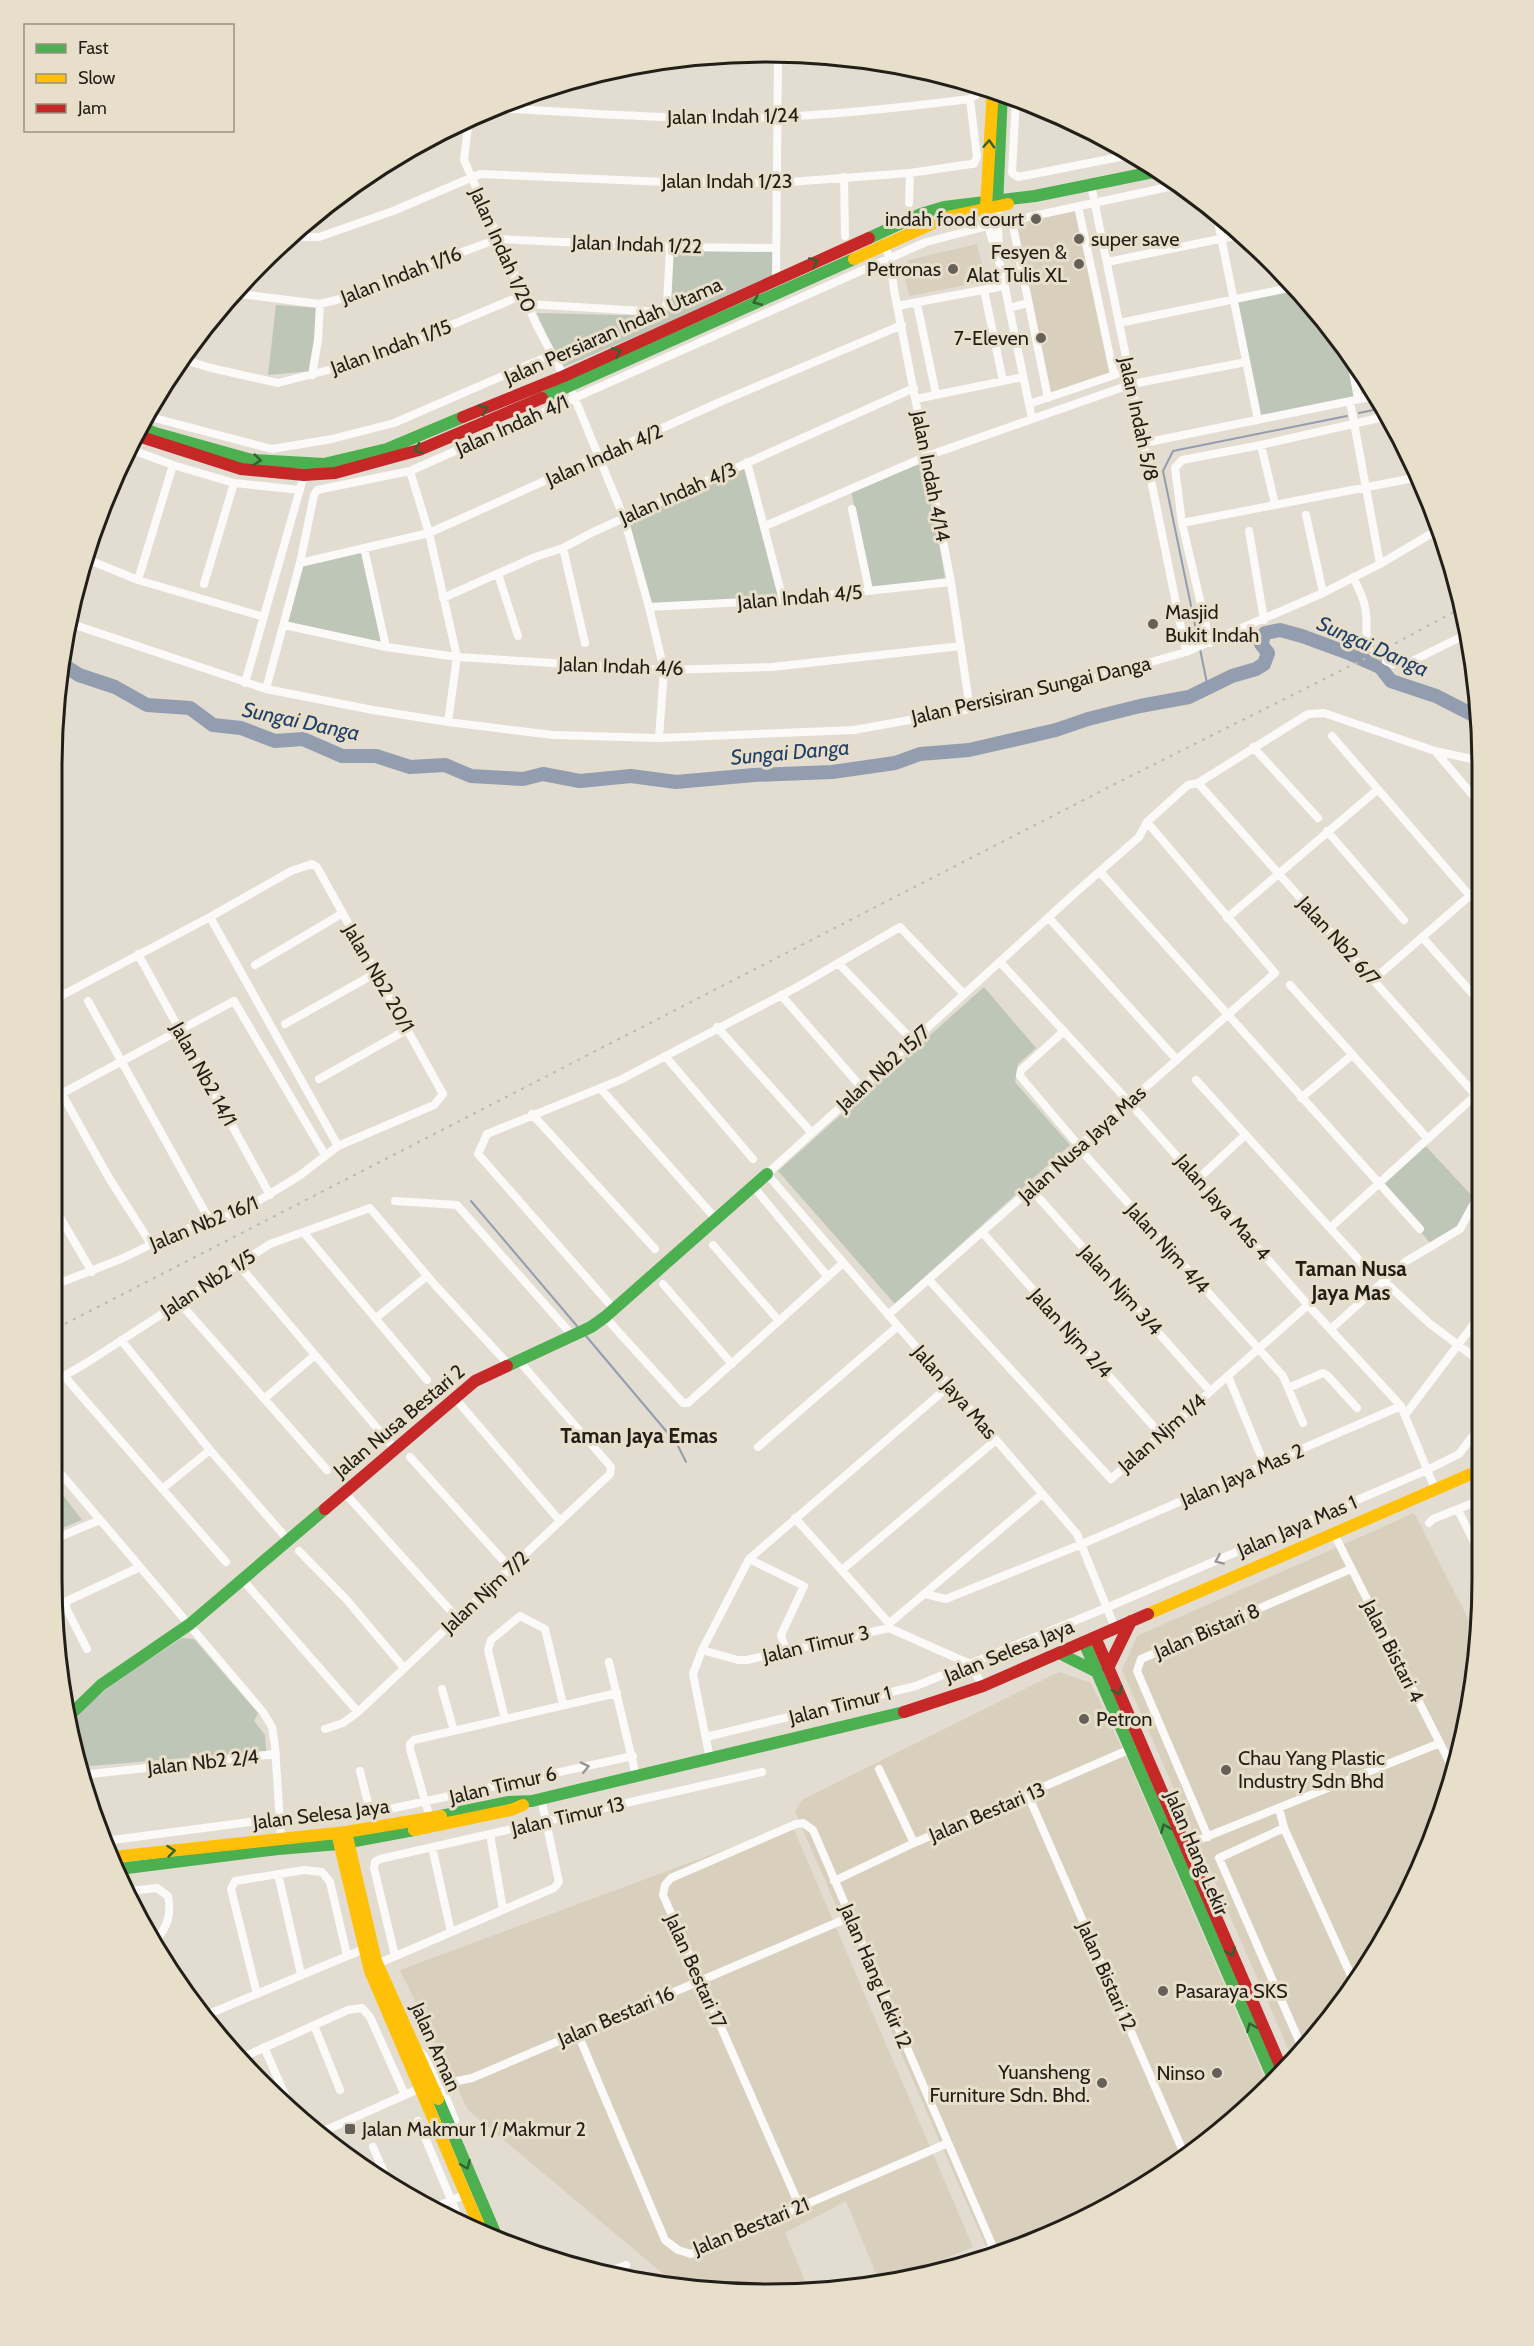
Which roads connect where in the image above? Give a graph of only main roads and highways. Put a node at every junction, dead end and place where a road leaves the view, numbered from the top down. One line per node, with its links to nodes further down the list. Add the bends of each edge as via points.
1 (993, 99): 4 (main road, one-way to 1)
2 (1001, 102): 4 (main road)
3 (1148, 173): 4 (main road)
4 (992, 204): 5 (main road, Jalan Persiaran Indah Utama, one-way to 5, via 947,217 884,244); 5 (main road, Jalan Persiaran Indah Utama, one-way to 4, via 776,279 921,214 944,207)
5 (569, 387): 6 (main road, Jalan Persiaran Indah Utama, one-way to 5, via 252,460 324,464 387,449); 7 (main road, Jalan Persiaran Indah Utama, one-way to 7, via 419,450 335,473 304,475 241,469)
6 (148, 430)
7 (143, 438)
8 (767, 1174): 14 (main road, Jalan Nusa Bestari 2, via 610,1313 475,1381 454,1396 190,1624 101,1686)
9 (1472, 1474): 10 (main road, Jalan Selesa Jaya)
10 (1131, 1621): 11 (main road, Jalan Selesa Jaya); 13 (main road)
11 (1090, 1640): 12 (main road, Jalan Selesa Jaya); 13 (main road, Jalan Hang Lekir)
12 (1059, 1653): 13 (main road); 15 (main road, Jalan Selesa Jaya, via 983,1686 894,1715)
13 (1103, 1671): 19 (main road, Jalan Hang Lekir)
14 (74, 1711)
15 (537, 1799): 16 (main road, Jalan Selesa Jaya, via 511,1810); 17 (main road, Jalan Selesa Jaya)
16 (393, 1835): 17 (main road, Jalan Selesa Jaya); 21 (main road, via 363,1846)
17 (342, 1838): 18 (main road, Jalan Selesa Jaya); 21 (main road)
18 (280, 1844): 20 (main road, Jalan Selesa Jaya, one-way to 18); 21 (main road, via 321,1850); 22 (main road, Jalan Selesa Jaya)
19 (1180, 1847): 23 (main road, Jalan Hang Lekir, one-way to 23); 24 (main road, Jalan Hang Lekir, one-way to 19)
20 (118, 1857)
21 (349, 1864): 25 (main road, Jalan Aman, via 377,1964); 25 (main road, Jalan Aman, via 370,1971)
22 (124, 1868)
23 (1279, 2064)
24 (1271, 2073)
25 (427, 2086): 26 (main road, Jalan Aman); 27 (main road, Jalan Aman, one-way to 27, via 452,2130)
26 (478, 2222)
27 (494, 2230)

